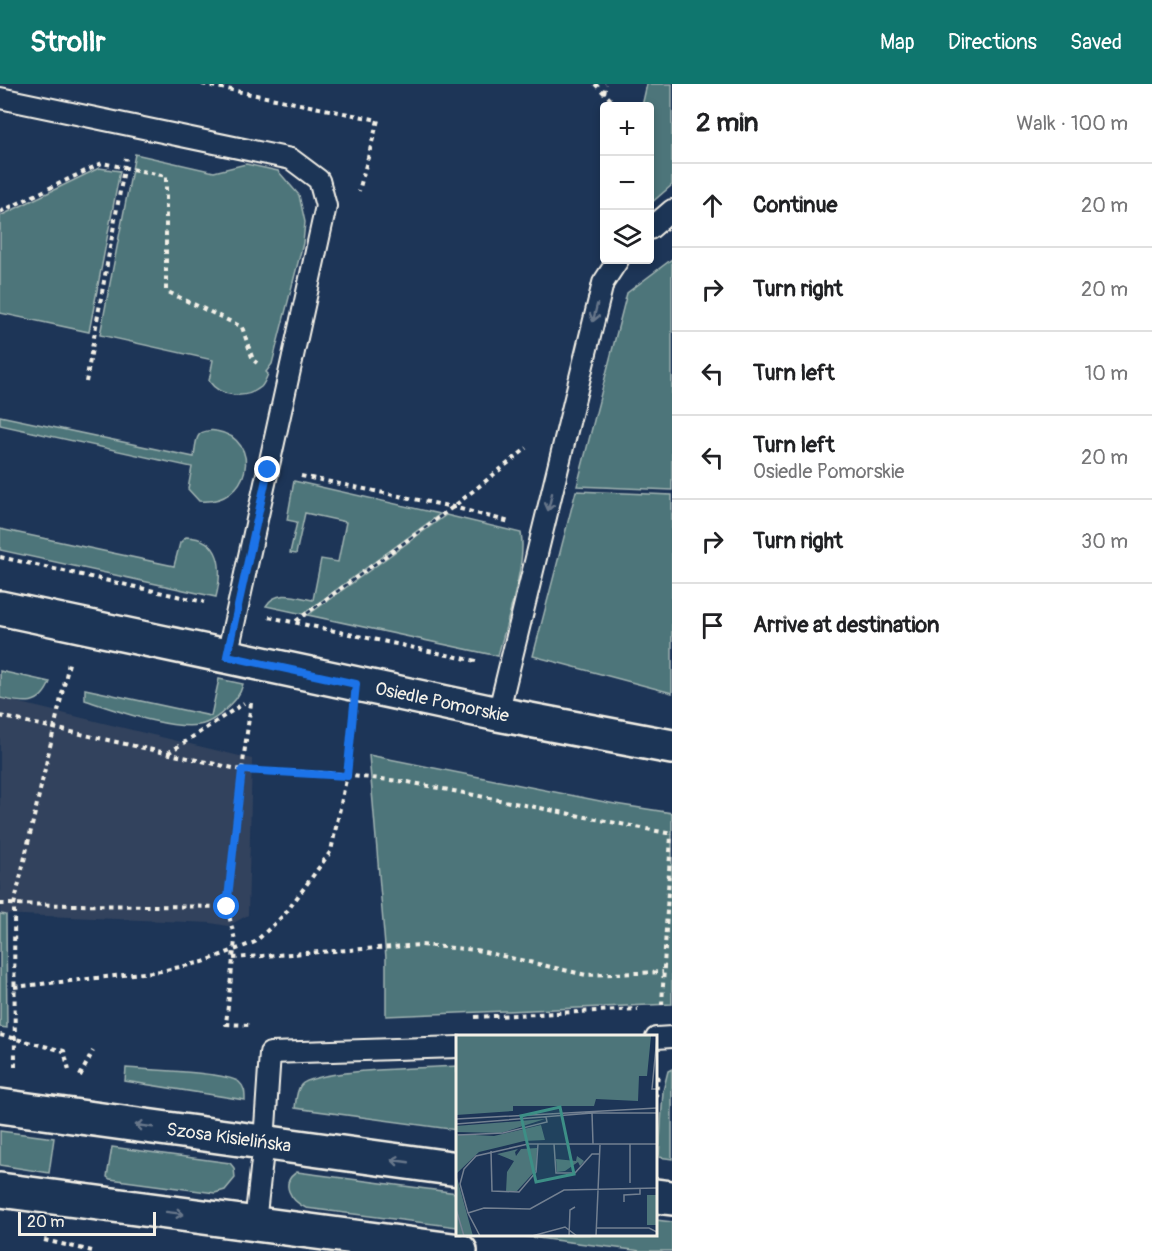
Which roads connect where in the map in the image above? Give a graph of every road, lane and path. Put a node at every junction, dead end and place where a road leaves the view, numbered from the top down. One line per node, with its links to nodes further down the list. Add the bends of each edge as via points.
1 (595, 84): 3 (path)
2 (606, 84): 3 (path)
3 (604, 93): 5 (path)
4 (0, 98): 6 (lane)
5 (613, 102)
6 (131, 125): 7 (path); 12 (lane, via 291,159 319,180 326,206)
7 (124, 168): 9 (path, via 102,163); 12 (path, via 166,177 166,291 242,327 253,360 267,370); 13 (path)
8 (672, 210): 10 (lane)
9 (0, 212)
10 (654, 226)
11 (615, 264): 14 (lane, one-way to 14, via 603,283)
12 (291, 363): 15 (lane)
13 (86, 382)
14 (570, 414): 16 (path); 17 (lane, one-way to 17)
15 (268, 470): 16 (path); 21 (lane)
16 (453, 507): 17 (path); 19 (path)
17 (543, 531): 23 (lane)
18 (0, 608): 20 (street, Osiedle Pomorskie)
19 (295, 622)
20 (77, 625): 21 (street, Osiedle Pomorskie); 25 (path)
21 (227, 656): 22 (street, Osiedle Pomorskie)
22 (356, 684): 23 (street, Osiedle Pomorskie); 29 (path)
23 (498, 714): 26 (street, Osiedle Pomorskie)
24 (0, 716): 25 (path)
25 (54, 728): 27 (path); 32 (path)
26 (672, 747)
27 (167, 754): 28 (path); 28 (path, via 252,697)
28 (242, 770): 29 (path); 33 (path)
29 (347, 776): 30 (path, via 408,782); 34 (path, via 331,851 285,914 255,942)
30 (671, 834): 36 (path)
31 (0, 904): 32 (path)
32 (14, 905): 33 (path); 37 (path)
33 (227, 907): 34 (path)
34 (234, 950): 35 (path); 37 (path, via 161,971)
35 (233, 958): 36 (path, via 421,945 476,950 586,975); 39 (path)
36 (663, 972): 38 (path)
37 (14, 987): 43 (path)
38 (662, 999)
39 (226, 1016)
40 (0, 1035): 43 (path)
41 (672, 1037): 42 (lane)
42 (657, 1038)
43 (15, 1039): 46 (path); 47 (path, via 64,1051)
44 (456, 1047): 50 (lane, via 270,1053)
45 (93, 1051): 48 (path)
46 (15, 1068)
47 (71, 1078)
48 (78, 1079)
49 (0, 1106): 50 (street, Szosa Kisielińska, one-way to 49)
50 (264, 1142): 51 (street, Szosa Kisielińska, one-way to 50); 55 (lane)
51 (456, 1168)
52 (0, 1190): 55 (street, one-way to 55)
53 (657, 1196): 54 (street)
54 (672, 1198)
55 (255, 1224): 58 (street)
56 (80, 1248): 57 (path)
57 (92, 1251)
58 (460, 1251)

